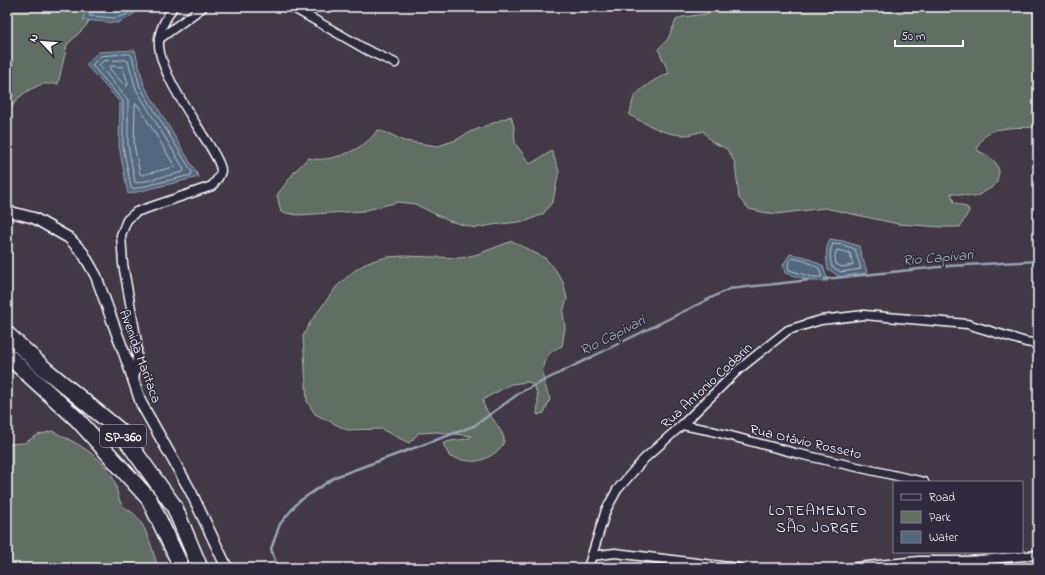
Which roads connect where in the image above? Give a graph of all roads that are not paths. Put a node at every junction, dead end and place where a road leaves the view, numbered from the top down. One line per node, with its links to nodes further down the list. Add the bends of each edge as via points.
1 (173, 7): 4 (street, via 162,27)
2 (203, 7): 4 (street)
3 (292, 7): 5 (street)
4 (159, 39): 10 (street, via 164,69 209,145 221,171 212,186 136,212 123,227 123,264 137,342)
5 (395, 63)
6 (7, 211): 10 (street, Avenida Maritaca, via 34,218 68,238 83,253 96,276)
7 (7, 334): 16 (highway, SP-360, via 119,430 174,506)
8 (1038, 344): 11 (street, Rua Antonio Codarin, via 967,324 864,314 821,320 788,330 738,370)
9 (7, 355): 15 (highway, SP-360, via 77,419 149,499)
10 (134, 381): 17 (street, Avenida Maritaca, via 141,402 190,490)
11 (682, 425): 12 (street, Rua Otávio Rosseto); 14 (street, Rua Antonio Codarin, via 644,459 617,490 606,510)
12 (920, 481)
13 (1038, 555): 20 (street, via 968,561 919,561)
14 (592, 556): 18 (street, Rua Antonio Codarin); 19 (street, via 615,553)
15 (182, 568)
16 (200, 568)
17 (227, 568)
18 (588, 568)
19 (738, 568)
20 (847, 568)

